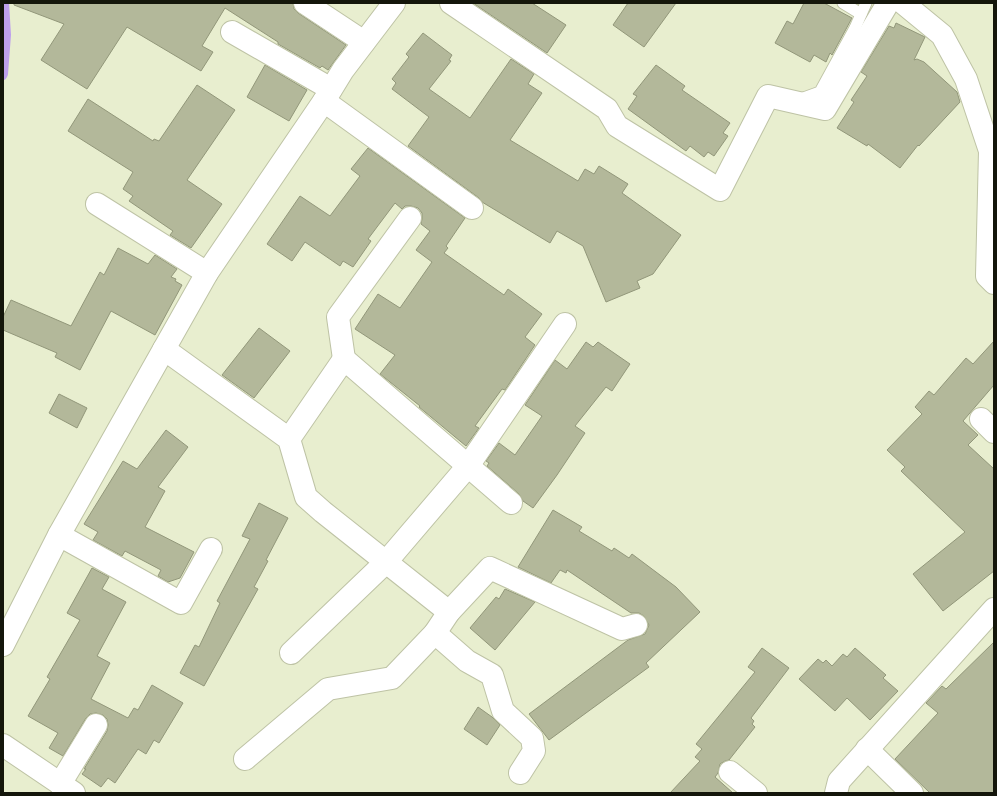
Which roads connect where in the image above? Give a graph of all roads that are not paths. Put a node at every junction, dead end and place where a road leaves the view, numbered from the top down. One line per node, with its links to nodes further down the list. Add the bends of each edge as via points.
1 (305, 3): 10 (street)
2 (394, 3): 10 (street)
3 (451, 3): 12 (street, via 607,109 617,126 720,190 768,96)
4 (843, 3): 8 (lane)
5 (866, 3): 8 (lane)
6 (888, 3): 12 (street, via 825,109)
7 (903, 3): 17 (street, via 942,35 966,79 990,152 987,276)
8 (861, 14): 12 (lane, via 820,92)
9 (232, 32): 11 (street)
10 (364, 42): 11 (street)
11 (327, 95): 14 (street); 16 (street)
12 (792, 102)
13 (97, 204): 16 (street)
14 (472, 208)
15 (410, 218): 20 (street, via 338,317)
16 (207, 273): 19 (street)
17 (994, 283)
18 (565, 324): 22 (street)
19 (164, 349): 21 (street); 24 (street)
20 (344, 359): 21 (street); 22 (street)
21 (289, 439): 26 (street, via 306,497)
22 (468, 466): 23 (street); 26 (street)
23 (511, 503)
24 (59, 535): 25 (street, via 181,603); 31 (street)
25 (211, 550)
26 (386, 562): 28 (street); 32 (street)
27 (994, 610): 35 (street)
28 (449, 612): 29 (street, via 490,568 622,629); 30 (street)
29 (636, 625)
30 (435, 633): 36 (street, via 392,678 328,689); 38 (street, via 467,661 492,675 503,711 532,738 534,751)
31 (3, 645)
32 (291, 653)
33 (96, 725): 39 (street)
34 (3, 745): 39 (street)
35 (868, 749): 41 (street, via 839,781); 42 (street)
36 (245, 758)
37 (730, 772): 40 (street)
38 (520, 773)
39 (67, 788)
40 (756, 793)
41 (836, 793)
42 (912, 793)

